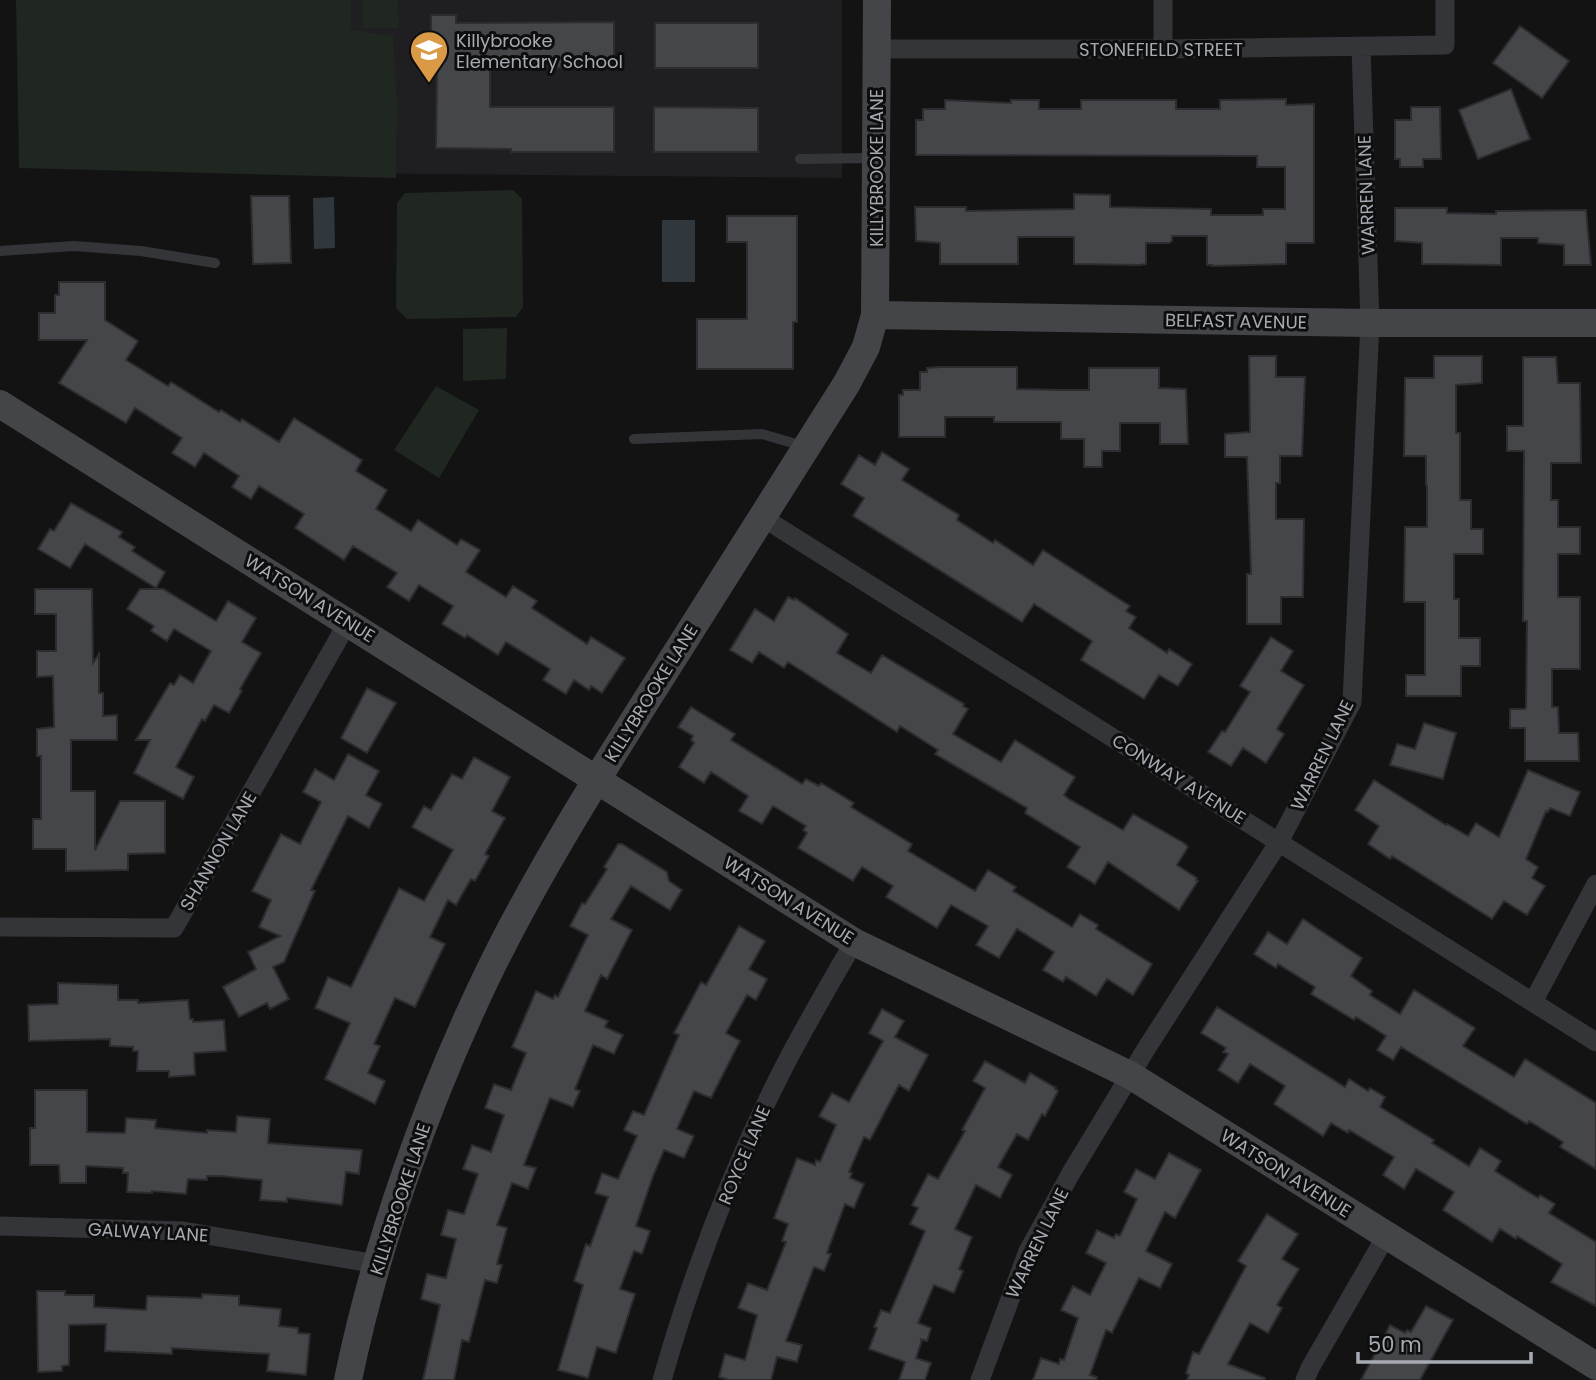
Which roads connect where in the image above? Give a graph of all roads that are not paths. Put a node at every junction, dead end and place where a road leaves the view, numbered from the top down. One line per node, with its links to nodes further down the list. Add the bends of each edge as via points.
1 (877, 0): 5 (street, KILLYBROOKE LANE)
2 (1163, 0): 6 (street)
3 (1445, 0): 4 (street, STONEFIELD STREET, via 1445,45)
4 (1361, 47): 6 (street, STONEFIELD STREET); 12 (street, WARREN LANE)
5 (877, 49): 6 (street, STONEFIELD STREET); 7 (street, KILLYBROOKE LANE)
6 (1163, 49)
7 (876, 158): 8 (lane); 11 (street, KILLYBROOKE LANE)
8 (800, 159)
9 (0, 251): 10 (lane, via 74,246)
10 (215, 263)
11 (875, 315): 12 (street, BELFAST AVENUE); 16 (street, KILLYBROOKE LANE, via 866,347)
12 (1370, 323): 13 (street, BELFAST AVENUE); 20 (street, WARREN LANE, via 1352,702)
13 (1596, 323)
14 (0, 404): 18 (street, WATSON AVENUE)
15 (634, 439): 16 (lane, via 762,434)
16 (807, 447): 17 (street, KILLYBROOKE LANE)
17 (762, 517): 19 (street, KILLYBROOKE LANE); 20 (street, CONWAY AVENUE)
18 (348, 622): 19 (street, WATSON AVENUE); 22 (street, SHANNON LANE, via 174,928)
19 (596, 780): 23 (street, WATSON AVENUE); 29 (street, KILLYBROOKE LANE, via 533,887 459,1037 417,1142)
20 (1279, 842): 24 (street, CONWAY AVENUE); 26 (street, WARREN LANE)
21 (1596, 884): 24 (street)
22 (0, 927)
23 (855, 942): 26 (street, WATSON AVENUE); 32 (street, ROYCE LANE, via 761,1115 705,1246)
24 (1532, 1002): 25 (street, CONWAY AVENUE)
25 (1596, 1042)
26 (1130, 1075): 28 (street, WATSON AVENUE); 33 (street, WARREN LANE, via 1028,1251)
27 (0, 1227): 29 (street, GALWAY LANE, via 183,1231)
28 (1386, 1236): 30 (street, WATSON AVENUE); 34 (street)
29 (377, 1264): 31 (street, KILLYBROOKE LANE)
30 (1596, 1366)
31 (348, 1380)
32 (662, 1380)
33 (979, 1380)
34 (1305, 1380)

